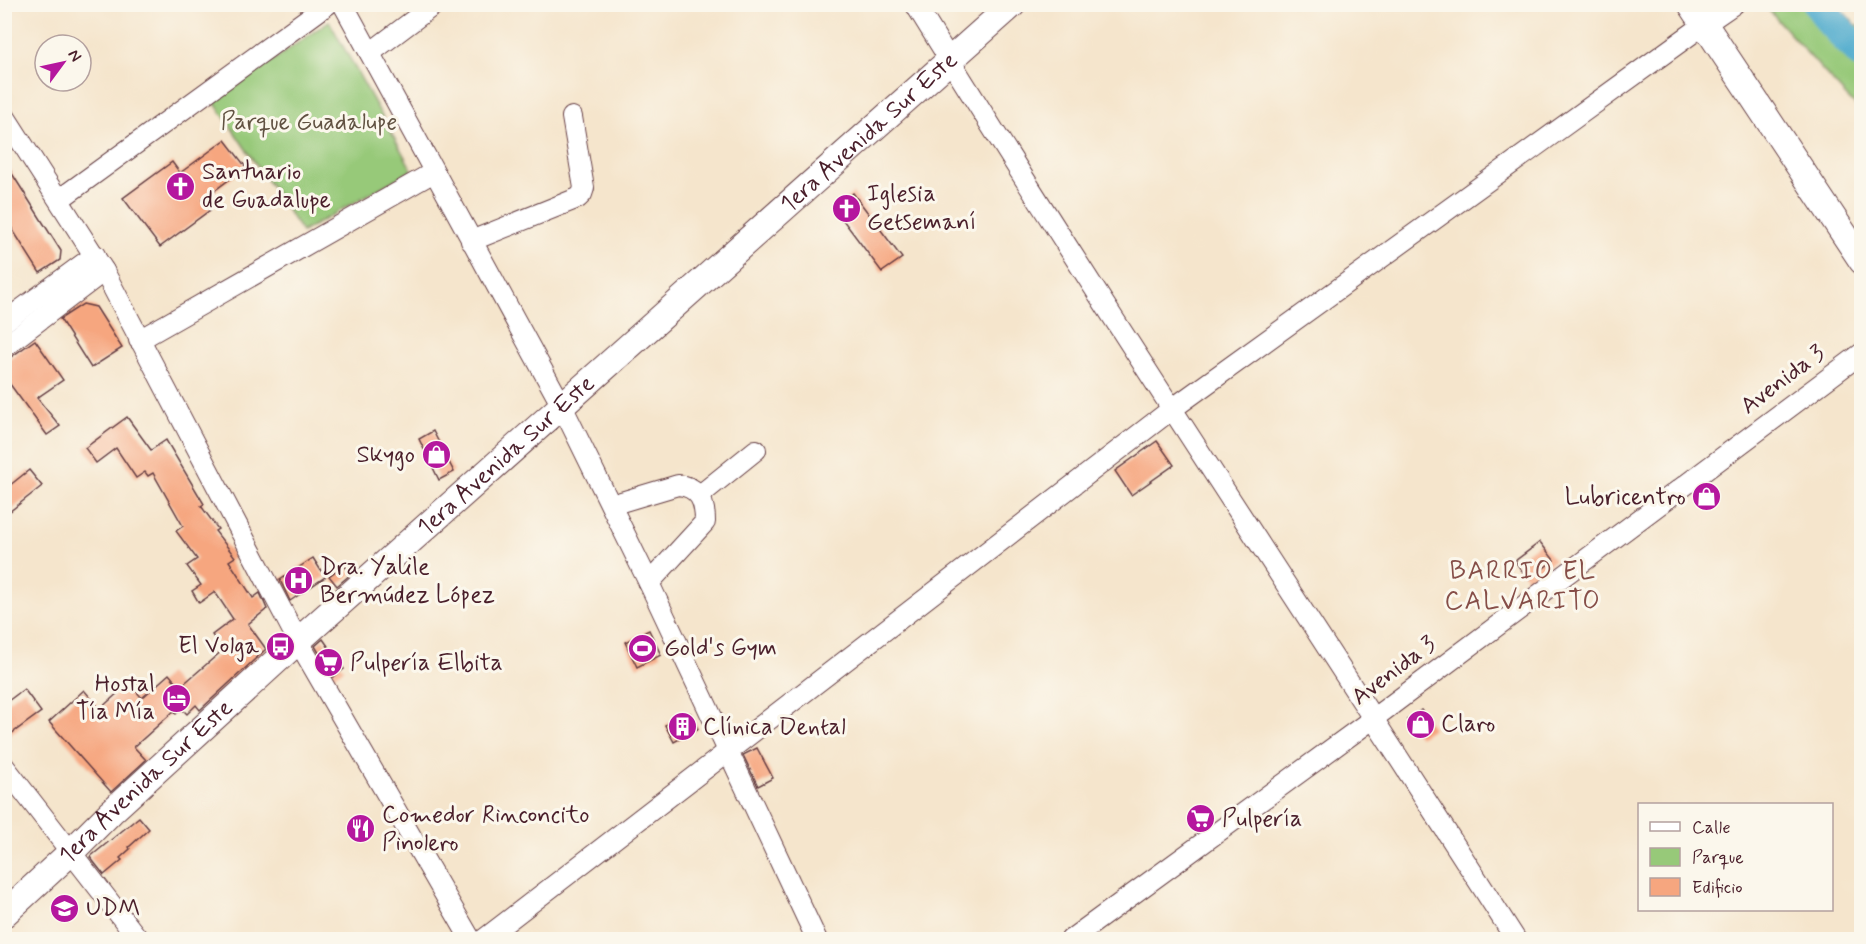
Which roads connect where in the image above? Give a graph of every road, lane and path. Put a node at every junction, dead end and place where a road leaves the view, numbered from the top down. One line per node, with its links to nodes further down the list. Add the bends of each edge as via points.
1 (328, 4): 13 (street)
2 (343, 4): 8 (street)
3 (435, 4): 8 (street)
4 (915, 4): 9 (street)
5 (1013, 4): 9 (street, 1era Avenida Sur Este)
6 (1734, 4): 7 (street)
7 (1698, 14): 15 (street); 22 (street)
8 (370, 53): 12 (street)
9 (950, 61): 21 (street, 1era Avenida Sur Este); 22 (street)
10 (4, 115): 13 (street)
11 (572, 117): 14 (street, via 582,194)
12 (434, 172): 14 (street); 18 (street)
13 (60, 200): 16 (street)
14 (471, 241): 21 (street)
15 (1862, 261)
16 (100, 263): 17 (street); 18 (street); 19 (street)
17 (4, 322)
18 (139, 340): 27 (street)
19 (4, 347)
20 (1862, 353): 28 (street, Avenida 3)
21 (562, 406): 25 (street); 27 (street, 1era Avenida Sur Este)
22 (1172, 409): 28 (street); 29 (street)
23 (756, 450): 24 (street)
24 (700, 495): 25 (street, via 688,486 678,485); 26 (street, via 705,522)
25 (611, 505): 26 (street)
26 (649, 583): 29 (street)
27 (298, 641): 31 (street, 1era Avenida Sur Este); 34 (street)
28 (1374, 718): 37 (street, Avenida 3); 38 (street)
29 (729, 751): 35 (street); 36 (street)
30 (4, 766): 31 (street)
31 (70, 853): 32 (street, 1era Avenida Sur Este); 33 (street)
32 (4, 914)
33 (139, 939)
34 (471, 939)
35 (483, 939)
36 (817, 939)
37 (1070, 939)
38 (1516, 939)

